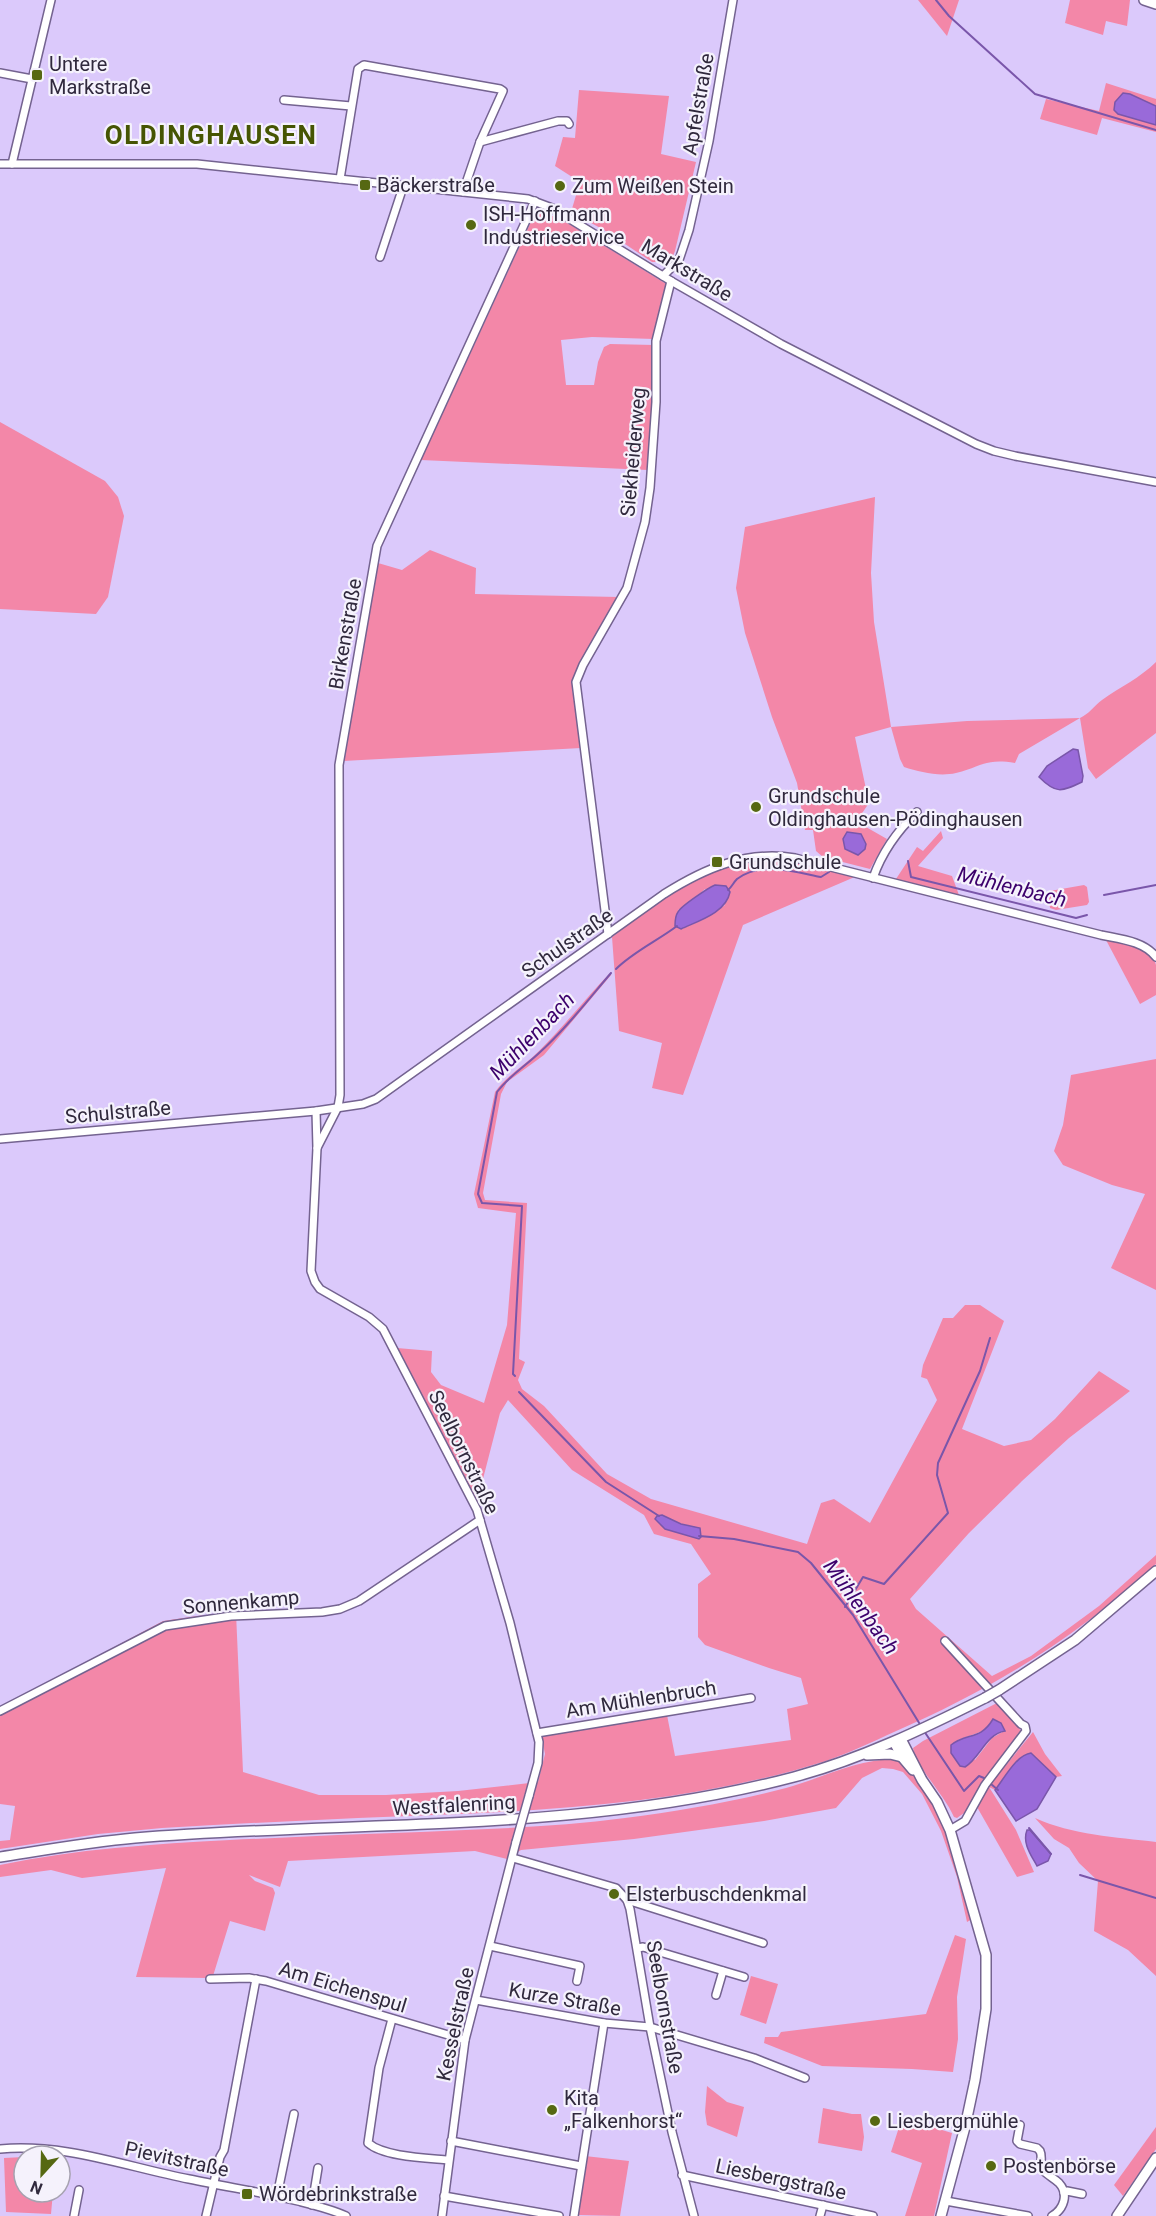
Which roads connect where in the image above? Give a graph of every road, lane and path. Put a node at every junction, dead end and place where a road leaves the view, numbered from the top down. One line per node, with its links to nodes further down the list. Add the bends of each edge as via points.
1 (51, 0): 6 (street)
2 (733, 0): 18 (street, Apfelstraße, via 689,230 679,260)
3 (1144, 0): 4 (main road)
4 (1156, 4)
5 (0, 73): 6 (street)
6 (32, 79): 12 (street)
7 (284, 100): 8 (street)
8 (351, 106): 10 (street, via 359,67 364,65 500,89 503,94); 13 (street)
9 (569, 124): 10 (street, via 558,121)
10 (480, 142): 15 (street)
11 (0, 164): 12 (street, Markstraße)
12 (12, 164): 13 (street, Markstraße, via 189,163)
13 (340, 179): 14 (street, Markstraße)
14 (404, 187): 15 (street, Markstraße); 17 (street)
15 (464, 192): 16 (street, Markstraße)
16 (535, 201): 18 (street, Markstraße); 25 (street, Birkenstraße, via 377,546 339,765)
17 (380, 257)
18 (663, 276): 19 (street, Markstraße)
19 (671, 281): 20 (street, Markstraße, via 782,344 985,447); 23 (street, Siekheiderweg, via 656,341 656,402 645,522 627,588 576,681)
20 (1156, 482)
21 (917, 812): 22 (street, via 889,843)
22 (873, 878): 23 (street, Schulstraße, via 775,855 734,861 694,875); 24 (street, Schulstraße, via 1139,944)
23 (608, 934): 25 (street, Schulstraße, via 376,1099)
24 (1155, 952)
25 (338, 1107): 26 (street, Schulstraße); 28 (street, Seelbornstraße)
26 (316, 1111): 27 (street, Schulstraße); 28 (street, Seelbornstraße)
27 (0, 1139)
28 (317, 1148): 29 (street, Seelbornstraße, via 311,1271 315,1282 383,1329 457,1468)
29 (480, 1520): 33 (street, Sonnenkamp, via 359,1601 340,1609 231,1616 165,1626); 34 (street, Seelbornstraße)
30 (1156, 1571): 35 (main road, Westfalenring, bridge, via 1075,1640 999,1690)
31 (945, 1641): 39 (street, via 1026,1731 985,1785 964,1821)
32 (750, 1698): 34 (street, Am Mühlenbruch)
33 (0, 1711)
34 (537, 1733): 40 (street, Seelbornstraße, bridge, via 540,1751)
35 (897, 1740): 36 (main road, Westfalenring); 37 (main road); 38 (main road)
36 (861, 1755): 37 (main road); 41 (main road, Westfalenring, via 795,1777 725,1793 590,1814 134,1838)
37 (902, 1757): 38 (main road)
38 (922, 1780): 39 (main road)
39 (950, 1830): 74 (main road, via 982,1938 987,1974 975,2080)
40 (516, 1842): 42 (street, Kesselstraße)
41 (0, 1857)
42 (513, 1858): 43 (street, via 616,1888); 45 (street, Kesselstraße)
43 (627, 1900): 44 (street); 46 (street, Seelbornstraße)
44 (763, 1944)
45 (490, 1946): 51 (street, via 580,1966); 53 (street, Kesselstraße)
46 (638, 1948): 47 (street); 56 (street, Seelbornstraße)
47 (723, 1971): 48 (street); 52 (street)
48 (744, 1977)
49 (210, 1978): 50 (street, Am Eichenspul)
50 (256, 1979): 54 (street, Am Eichenspul); 68 (street)
51 (577, 1982)
52 (716, 1995)
53 (476, 2000): 55 (street, Kurze Straße); 57 (street, Kesselstraße)
54 (392, 2019): 57 (street, Am Eichenspul); 64 (street, via 379,2068 368,2143 394,2153)
55 (604, 2023): 56 (street, Kurze Straße); 65 (street)
56 (650, 2027): 58 (street, Kurze Straße, via 754,2058); 67 (street, Seelbornstraße)
57 (465, 2040): 61 (street, Kesselstraße)
58 (805, 2078)
59 (294, 2114): 72 (street)
60 (1020, 2125): 70 (street, via 1017,2141 1040,2151 1043,2169 1059,2182)
61 (451, 2141): 64 (street, Kesselstraße); 65 (street)
62 (0, 2149): 68 (street, Pievitstraße, via 45,2148)
63 (1156, 2158): 89 (main road)
64 (448, 2160): 73 (street, Kesselstraße)
65 (581, 2166): 82 (street)
66 (318, 2168): 75 (street)
67 (682, 2175): 76 (street, Liesbergstraße); 83 (street, Seelbornstraße)
68 (214, 2184): 72 (street, Pievitstraße); 78 (street)
69 (79, 2190): 77 (street)
70 (1064, 2193): 71 (street); 88 (street, via 1063,2206)
71 (1083, 2194)
72 (277, 2196): 75 (street, Pievitstraße)
73 (444, 2196): 80 (street, Kesselstraße); 81 (street)
74 (946, 2201): 86 (main road); 87 (street)
75 (312, 2205): 79 (street, Pievitstraße)
76 (823, 2205): 84 (street); 85 (street, Liesbergstraße)
77 (74, 2216)
78 (206, 2216)
79 (346, 2216)
80 (442, 2216)
81 (559, 2216)
82 (574, 2216)
83 (694, 2216)
84 (820, 2216)
85 (873, 2216)
86 (941, 2216)
87 (1028, 2216)
88 (1052, 2216)
89 (1117, 2216)

